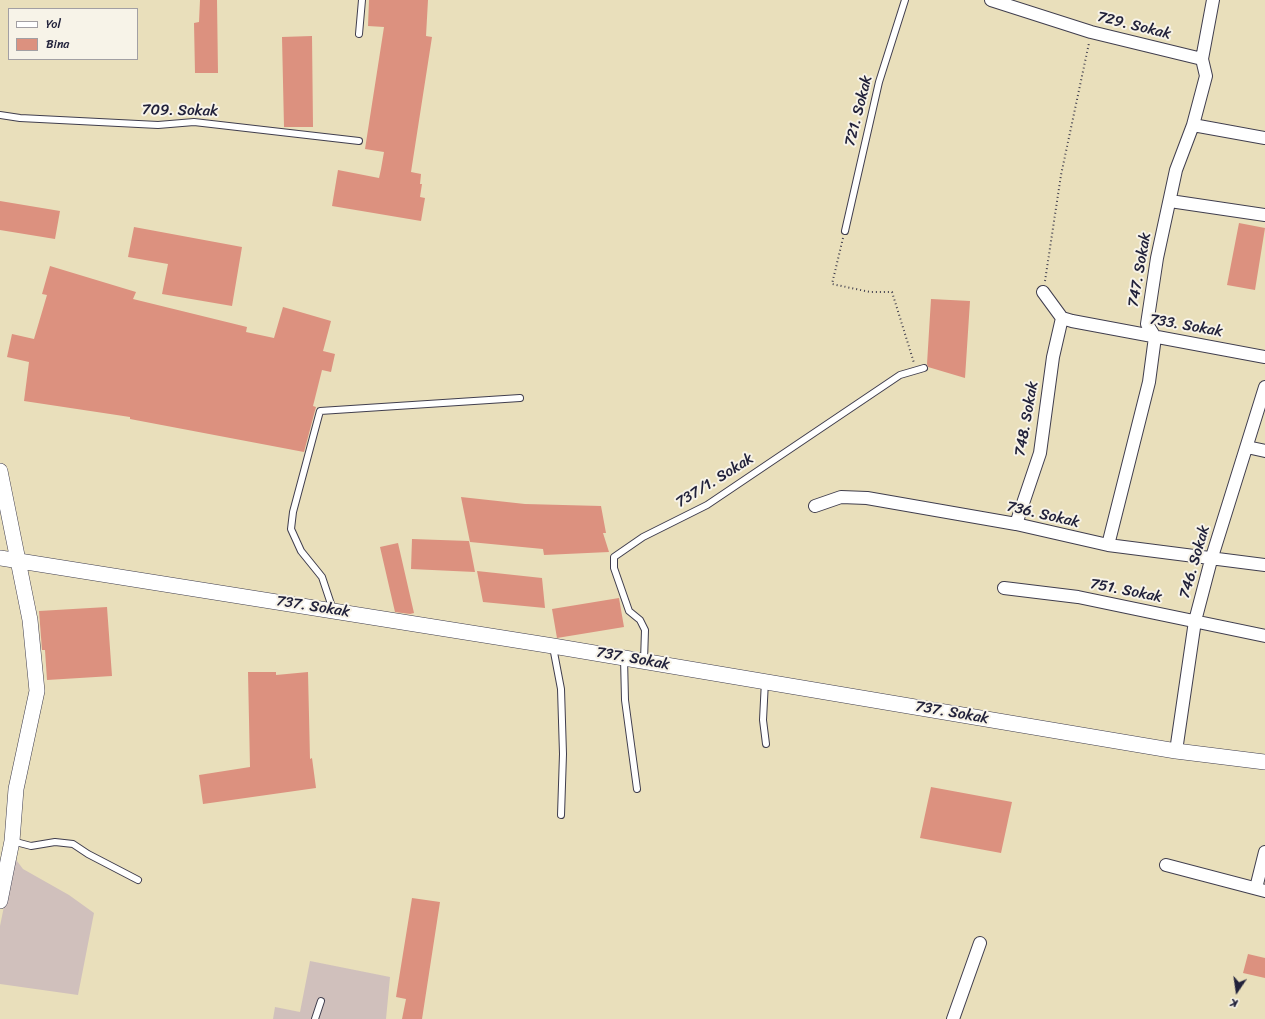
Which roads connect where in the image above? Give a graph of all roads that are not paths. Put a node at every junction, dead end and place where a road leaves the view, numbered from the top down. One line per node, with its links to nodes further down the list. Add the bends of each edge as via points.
1 (362, 0): 5 (lane)
2 (905, 0): 13 (lane, 721. Sokak, via 879,82)
3 (991, 0): 6 (street, 729. Sokak, via 1091,32)
4 (1213, 0): 6 (street, 747. Sokak)
5 (359, 34)
6 (1202, 59): 8 (street, 747. Sokak, via 1206,76)
7 (0, 115): 10 (lane, 709. Sokak, via 158,125 194,122)
8 (1193, 125): 9 (street); 11 (street, 747. Sokak, via 1176,170)
9 (1265, 138)
10 (358, 141)
11 (1170, 201): 12 (street); 16 (street, 747. Sokak, via 1157,258 1147,324)
12 (1265, 215)
13 (845, 230)
14 (1043, 292): 15 (street)
15 (1062, 318): 16 (street, 733. Sokak); 25 (street, 748. Sokak, via 1040,453)
16 (1155, 337): 17 (street, 733. Sokak); 26 (street, via 1149,382)
17 (1265, 357)
18 (924, 368): 37 (lane, 737/1. Sokak, via 900,375 707,505 643,537 614,557 614,568 629,611 640,620 645,630)
19 (1265, 387): 21 (street, 746. Sokak)
20 (520, 398): 32 (lane, via 320,411 292,512 291,529 300,551 322,577)
21 (1247, 447): 22 (street); 28 (street, 746. Sokak)
22 (1265, 451)
23 (0, 471): 29 (street)
24 (815, 506): 25 (street, 736. Sokak, via 841,497 867,498)
25 (1016, 524): 26 (street, 736. Sokak)
26 (1108, 545): 28 (street, 736. Sokak)
27 (0, 558): 29 (street, 737. Sokak)
28 (1211, 560): 30 (street, 736. Sokak); 33 (street, 746. Sokak)
29 (17, 561): 32 (street, 737. Sokak); 44 (street, via 30,620 37,690 16,789)
30 (1265, 565)
31 (1004, 588): 33 (street, 751. Sokak, via 1078,597)
32 (333, 610): 35 (street, 737. Sokak)
33 (1195, 621): 34 (street, 751. Sokak); 40 (street, 746. Sokak)
34 (1265, 636)
35 (553, 646): 36 (street, 737. Sokak); 43 (lane, via 561,689)
36 (624, 658): 37 (street, 737. Sokak); 42 (lane, via 625,700)
37 (644, 661): 38 (street, 737. Sokak)
38 (765, 682): 39 (lane, via 763,720); 40 (street, 737. Sokak)
39 (766, 744)
40 (1176, 751): 41 (street, 737. Sokak)
41 (1265, 762)
42 (637, 789)
43 (561, 815)
44 (12, 841): 47 (lane, via 31,846 55,842 73,844); 49 (street)
45 (1265, 852): 48 (street)
46 (1166, 865): 48 (street)
47 (138, 880)
48 (1260, 890)
49 (0, 901)
50 (980, 943): 53 (street)
51 (321, 1001): 52 (lane)
52 (315, 1019)
53 (953, 1019)

